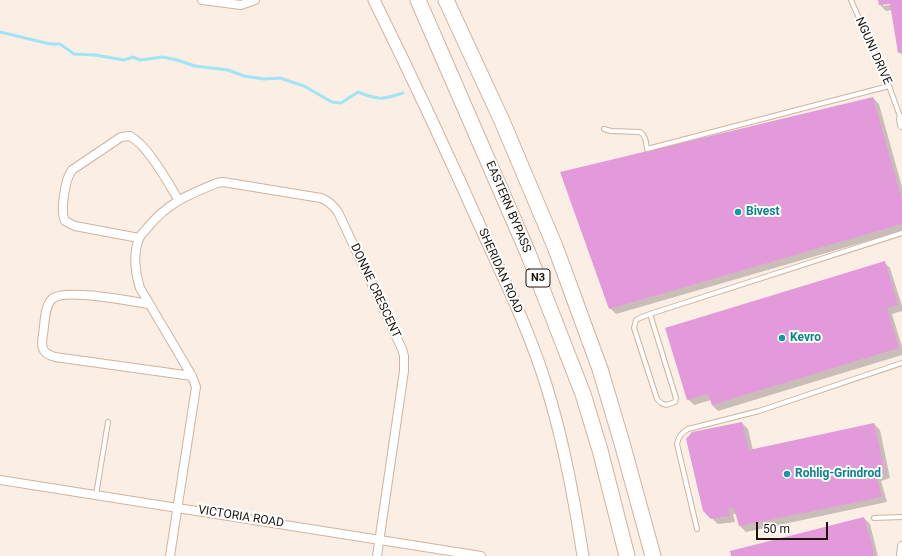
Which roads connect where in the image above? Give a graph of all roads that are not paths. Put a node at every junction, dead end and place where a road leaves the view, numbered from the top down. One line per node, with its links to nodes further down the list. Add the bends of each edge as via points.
1 (202, 0): 2 (street, via 241,5)
2 (255, 0)
3 (374, 0): 29 (street, SHERIDAN ROAD, via 472,206 534,352 547,387 566,459)
4 (446, 0): 31 (highway, N3, via 502,121 556,249 600,369)
5 (851, 0): 7 (lane, NGUNI DRIVE)
6 (419, 3): 30 (highway, EASTERN BYPASS / N3, via 528,253 582,394 600,450)
7 (889, 86): 8 (lane, NGUNI DRIVE); 9 (lane, via 647,149 645,138 640,132)
8 (902, 121)
9 (604, 129)
10 (178, 199): 12 (street, DONNE CRESCENT, via 163,211); 12 (street, via 141,144 130,136 121,137 72,170 68,178 62,212 65,222); 24 (street, DONNE CRESCENT, via 223,182 321,198 338,212 402,349 404,362)
11 (902, 233): 14 (lane)
12 (139, 238): 13 (street, via 136,276)
13 (148, 304): 16 (street); 16 (street, via 74,294 58,295 47,308 43,349 55,357)
14 (650, 314): 14 (lane, via 636,320 634,328 657,399 666,406 675,402 676,398)
15 (902, 363): 23 (lane, via 760,411 688,429 682,433 677,444)
16 (192, 376): 20 (street, via 195,393)
17 (108, 422): 19 (lane)
18 (0, 480): 19 (street, VICTORIA ROAD)
19 (96, 495): 20 (street, VICTORIA ROAD)
20 (177, 507): 24 (street, VICTORIA ROAD); 26 (street)
21 (902, 517): 22 (lane)
22 (874, 518)
23 (697, 529)
24 (379, 539): 27 (street, DONNE CRESCENT); 28 (street, VICTORIA ROAD)
25 (902, 546): 32 (street)
26 (170, 556)
27 (376, 556)
28 (481, 556)
29 (584, 556)
30 (627, 556)
31 (653, 556)
32 (901, 556)

